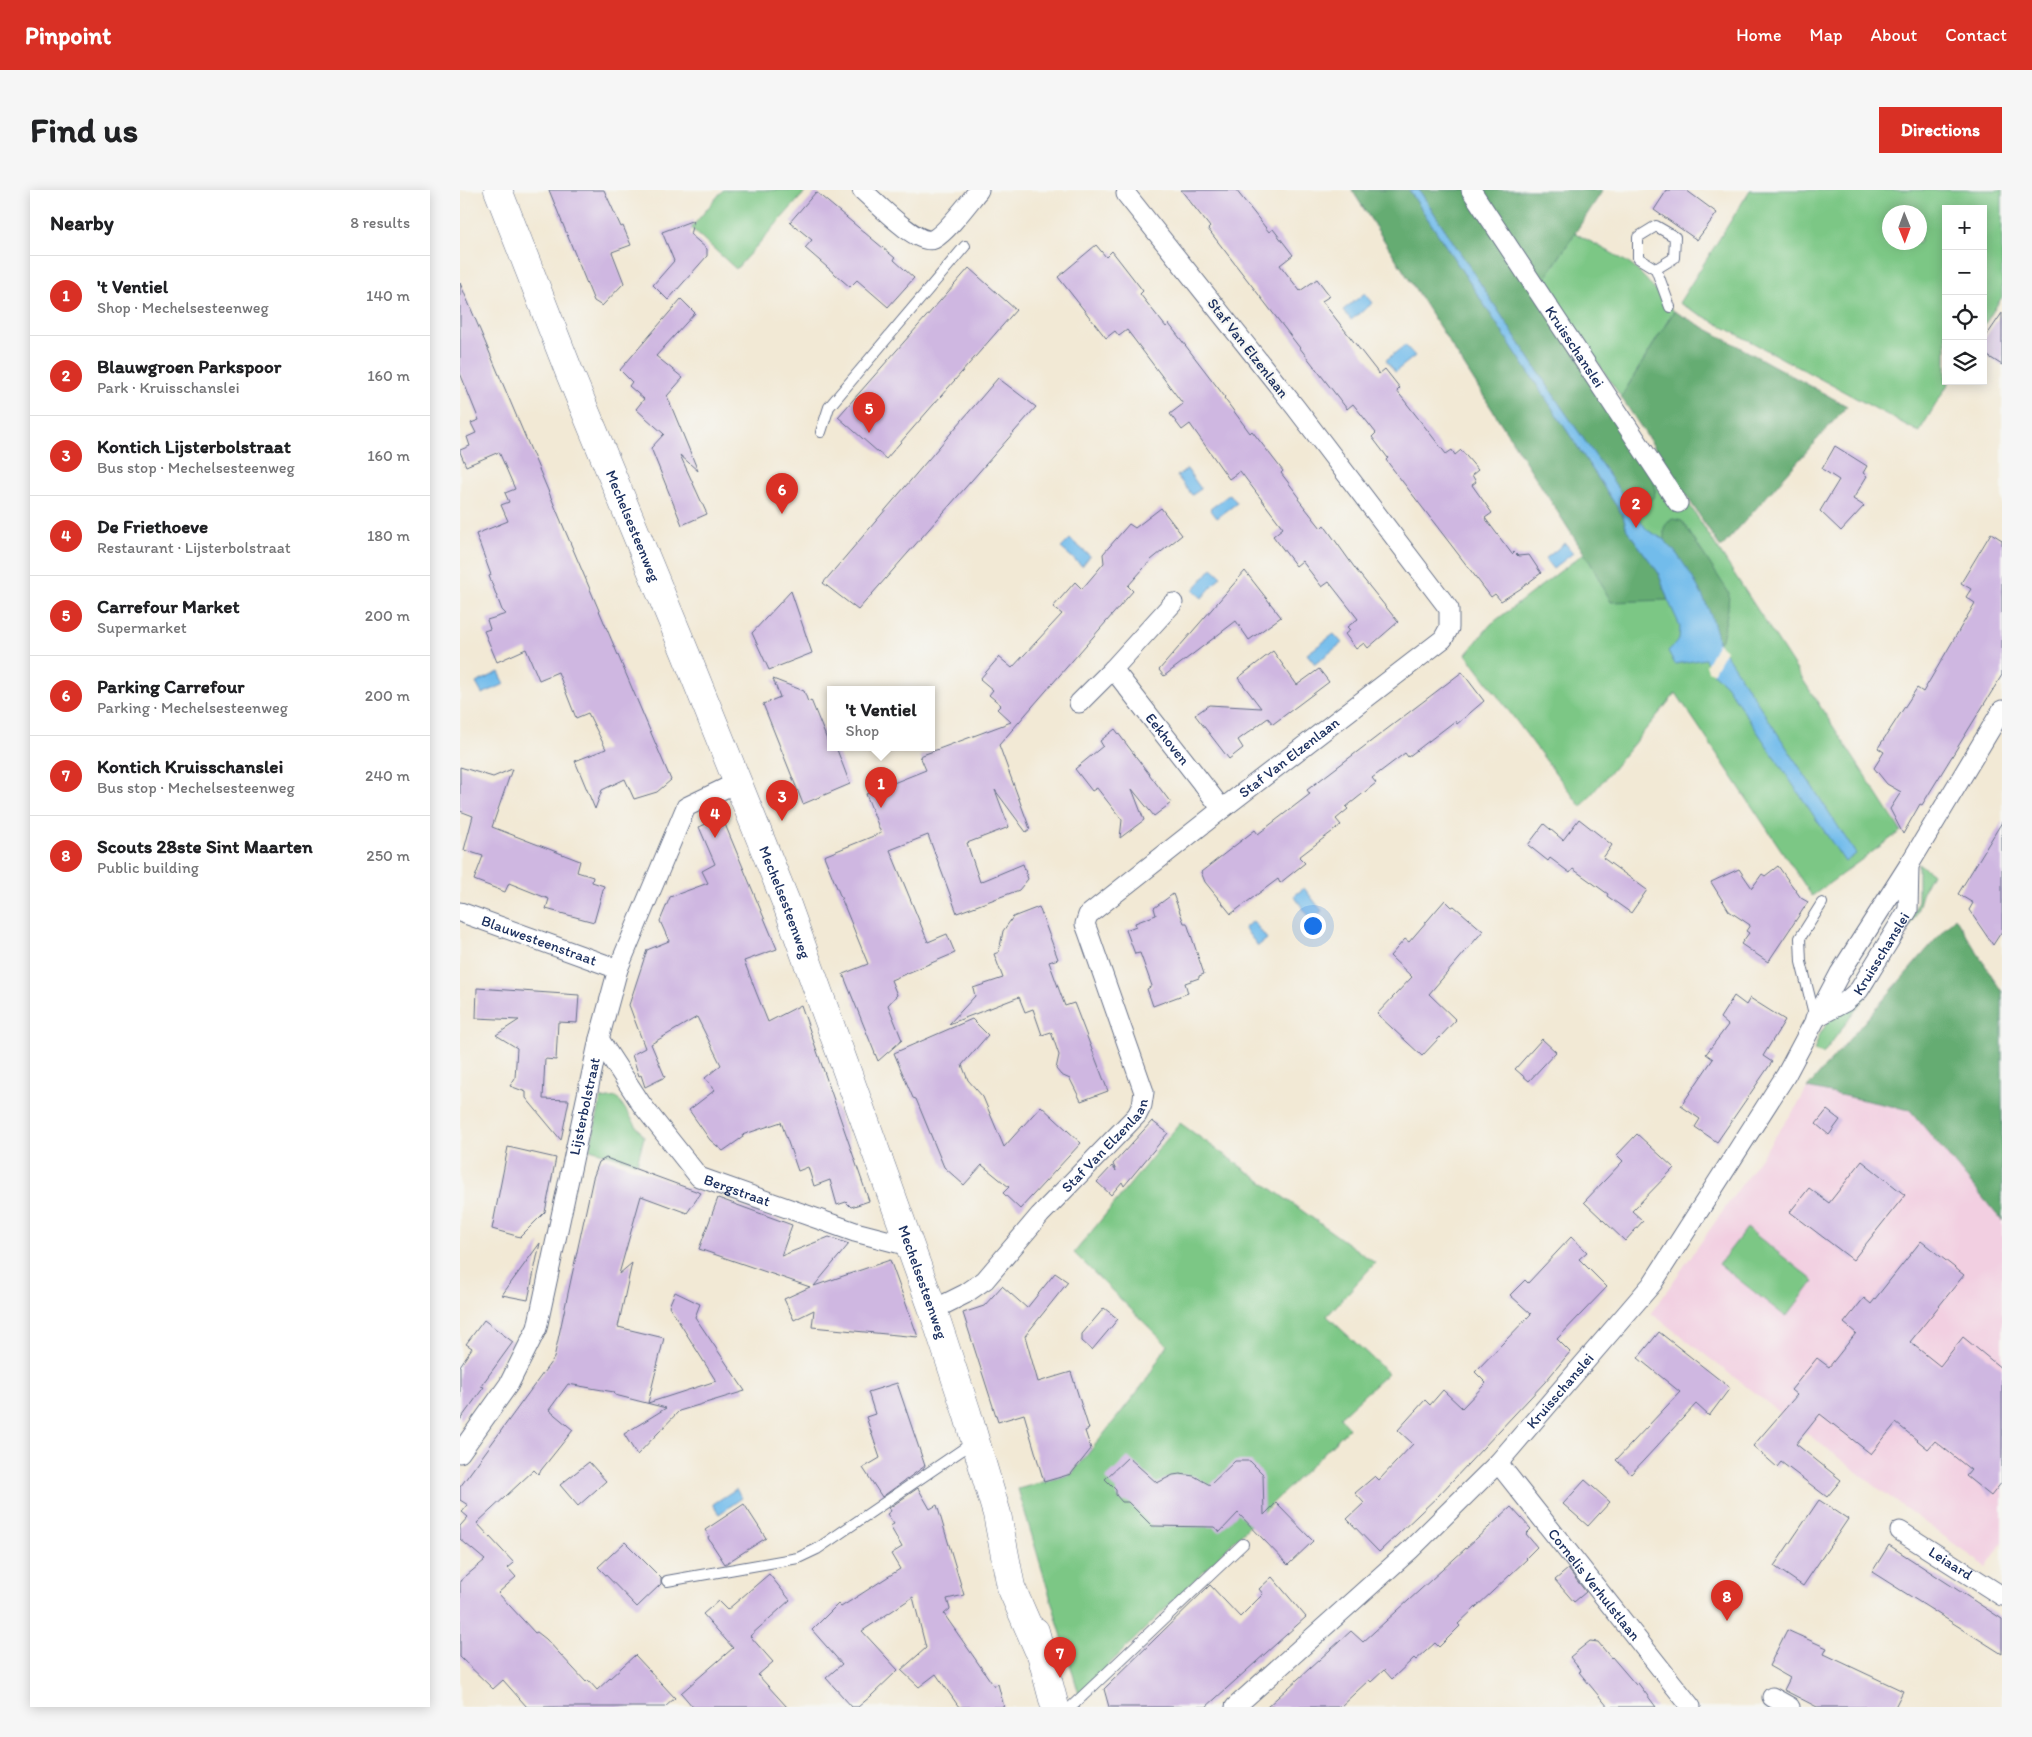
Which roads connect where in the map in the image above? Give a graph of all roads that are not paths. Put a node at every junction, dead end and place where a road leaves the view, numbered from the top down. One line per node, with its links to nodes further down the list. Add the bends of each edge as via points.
1 (498, 190): 15 (street, Mechelsesteenweg)
2 (862, 190): 3 (street, via 915,236 926,241 944,230)
3 (980, 190)
4 (1471, 190): 10 (street, Kruisschanslei)
5 (1126, 194): 16 (street, Staf Van Elzenlaan, via 1450,609 1449,628 1443,639)
6 (965, 246): 9 (lane, via 829,408)
7 (1656, 269): 7 (lane, via 1674,258 1675,237 1656,226 1638,237 1638,258); 8 (lane)
8 (1670, 307)
9 (821, 432)
10 (1678, 503)
11 (1173, 603): 12 (street)
12 (1113, 669): 13 (street); 16 (street, Eekhoven)
13 (1079, 703)
14 (2002, 710): 17 (street, Kruisschanslei)
15 (738, 782): 20 (street, Lijsterbolstraat, via 686,807); 23 (street, Mechelsesteenweg, via 787,905)
16 (1222, 809): 24 (street, Staf Van Elzenlaan, via 1088,915 1085,924 1144,1092 1137,1115 1040,1215 985,1280)
17 (1909, 865): 21 (street, Kruisschanslei); 21 (street, Kruisschanslei, via 1908,910 1859,990 1845,1002)
18 (1822, 903): 21 (lane, via 1800,938 1801,962)
19 (460, 912): 20 (street, Blauwesteenstraat)
20 (618, 969): 22 (street, Lijsterbolstraat)
21 (1815, 1018): 27 (street, Kruisschanslei, via 1786,1075 1652,1284)
22 (599, 1039): 23 (street, Bergstraat, via 642,1105 699,1177 855,1232); 26 (street, Lijsterbolstraat, via 538,1328 509,1384)
23 (909, 1246): 24 (street, Mechelsesteenweg)
24 (933, 1310): 25 (street, Mechelsesteenweg)
25 (976, 1441): 30 (lane, via 798,1558); 33 (street, Mechelsesteenweg, via 997,1514 1011,1587 1038,1648)
26 (460, 1453)
27 (1498, 1463): 35 (street, Kruisschanslei, via 1410,1550); 36 (street, Cornelis Verhulstlaan)
28 (1900, 1531): 31 (street, Leiaard)
29 (1243, 1544): 34 (lane)
30 (667, 1580)
31 (2002, 1596)
32 (1772, 1697): 37 (street)
33 (1055, 1707)
34 (1071, 1707)
35 (1235, 1707)
36 (1691, 1707)
37 (1790, 1707)

